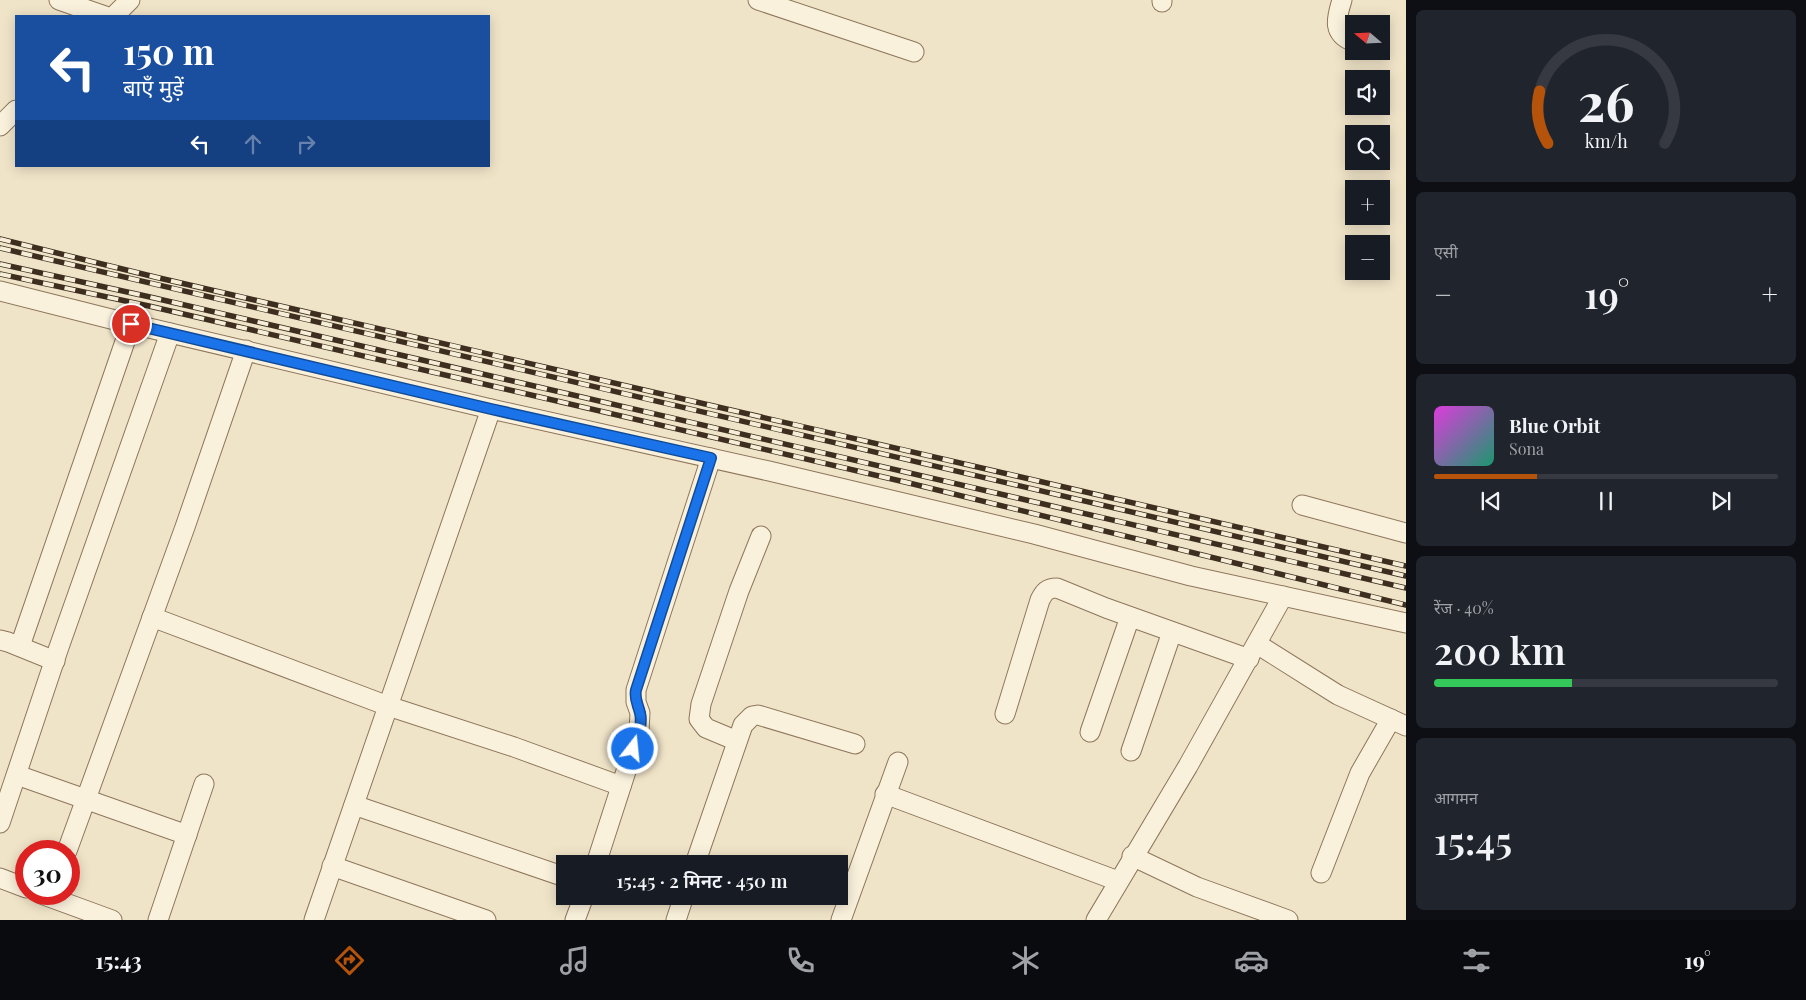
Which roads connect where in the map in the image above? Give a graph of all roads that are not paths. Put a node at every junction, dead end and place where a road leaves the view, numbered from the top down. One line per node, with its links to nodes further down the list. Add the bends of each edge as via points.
1 (59, 0): 5 (street)
2 (130, 0): 6 (street)
3 (758, 0): 8 (street)
4 (1342, 0): 7 (street, via 1336,22)
5 (102, 15)
6 (115, 15)
7 (1345, 38)
8 (914, 52)
9 (15, 111): 10 (street)
10 (0, 126)
11 (0, 291): 12 (street)
12 (131, 324): 13 (street); 26 (street)
13 (170, 332): 14 (street); 28 (street)
14 (246, 350): 15 (street); 21 (street)
15 (491, 409): 16 (street); 29 (street)
16 (711, 458): 20 (street); 39 (street, via 636,690 641,721)
17 (1302, 505): 18 (street)
18 (1406, 533)
19 (761, 536): 33 (street, via 739,591 701,704 699,719 706,728)
20 (1283, 596): 23 (street); 27 (street)
21 (152, 617): 29 (street); 41 (street)
22 (1130, 617): 24 (street); 30 (street, via 1057,588 1046,591 1040,600); 32 (street)
23 (1406, 623)
24 (1172, 632): 27 (street); 35 (street)
25 (0, 640): 26 (street)
26 (20, 646): 28 (street)
27 (1253, 652): 31 (street); 48 (street)
28 (55, 661): 37 (street)
29 (388, 706): 39 (street); 42 (street)
30 (1005, 714)
31 (1398, 723): 50 (street, via 1360,774)
32 (1090, 732)
33 (737, 741): 34 (street, via 747,719 758,715); 47 (street)
34 (855, 744)
35 (1131, 751)
36 (898, 762): 40 (street)
37 (17, 775): 41 (street); 43 (street)
38 (204, 784): 44 (street)
39 (621, 786): 46 (street)
40 (885, 794): 53 (street); 64 (street)
41 (86, 800): 44 (street); 45 (street)
42 (354, 805): 49 (street); 51 (street)
43 (0, 823)
44 (187, 835): 59 (street)
45 (71, 840)
46 (599, 855)
47 (698, 855)
48 (1132, 856): 53 (street); 66 (street, via 1196,888)
49 (332, 866): 60 (street); 61 (street)
50 (1321, 873)
51 (556, 874)
52 (0, 878): 54 (street)
53 (1118, 880): 65 (street)
54 (15, 884)
55 (73, 905): 58 (street)
56 (581, 905): 62 (street)
57 (681, 905): 63 (street)
58 (112, 920)
59 (158, 920)
60 (314, 920)
61 (486, 920)
62 (575, 920)
63 (676, 920)
64 (841, 920)
65 (1096, 920)
66 (1288, 920)

